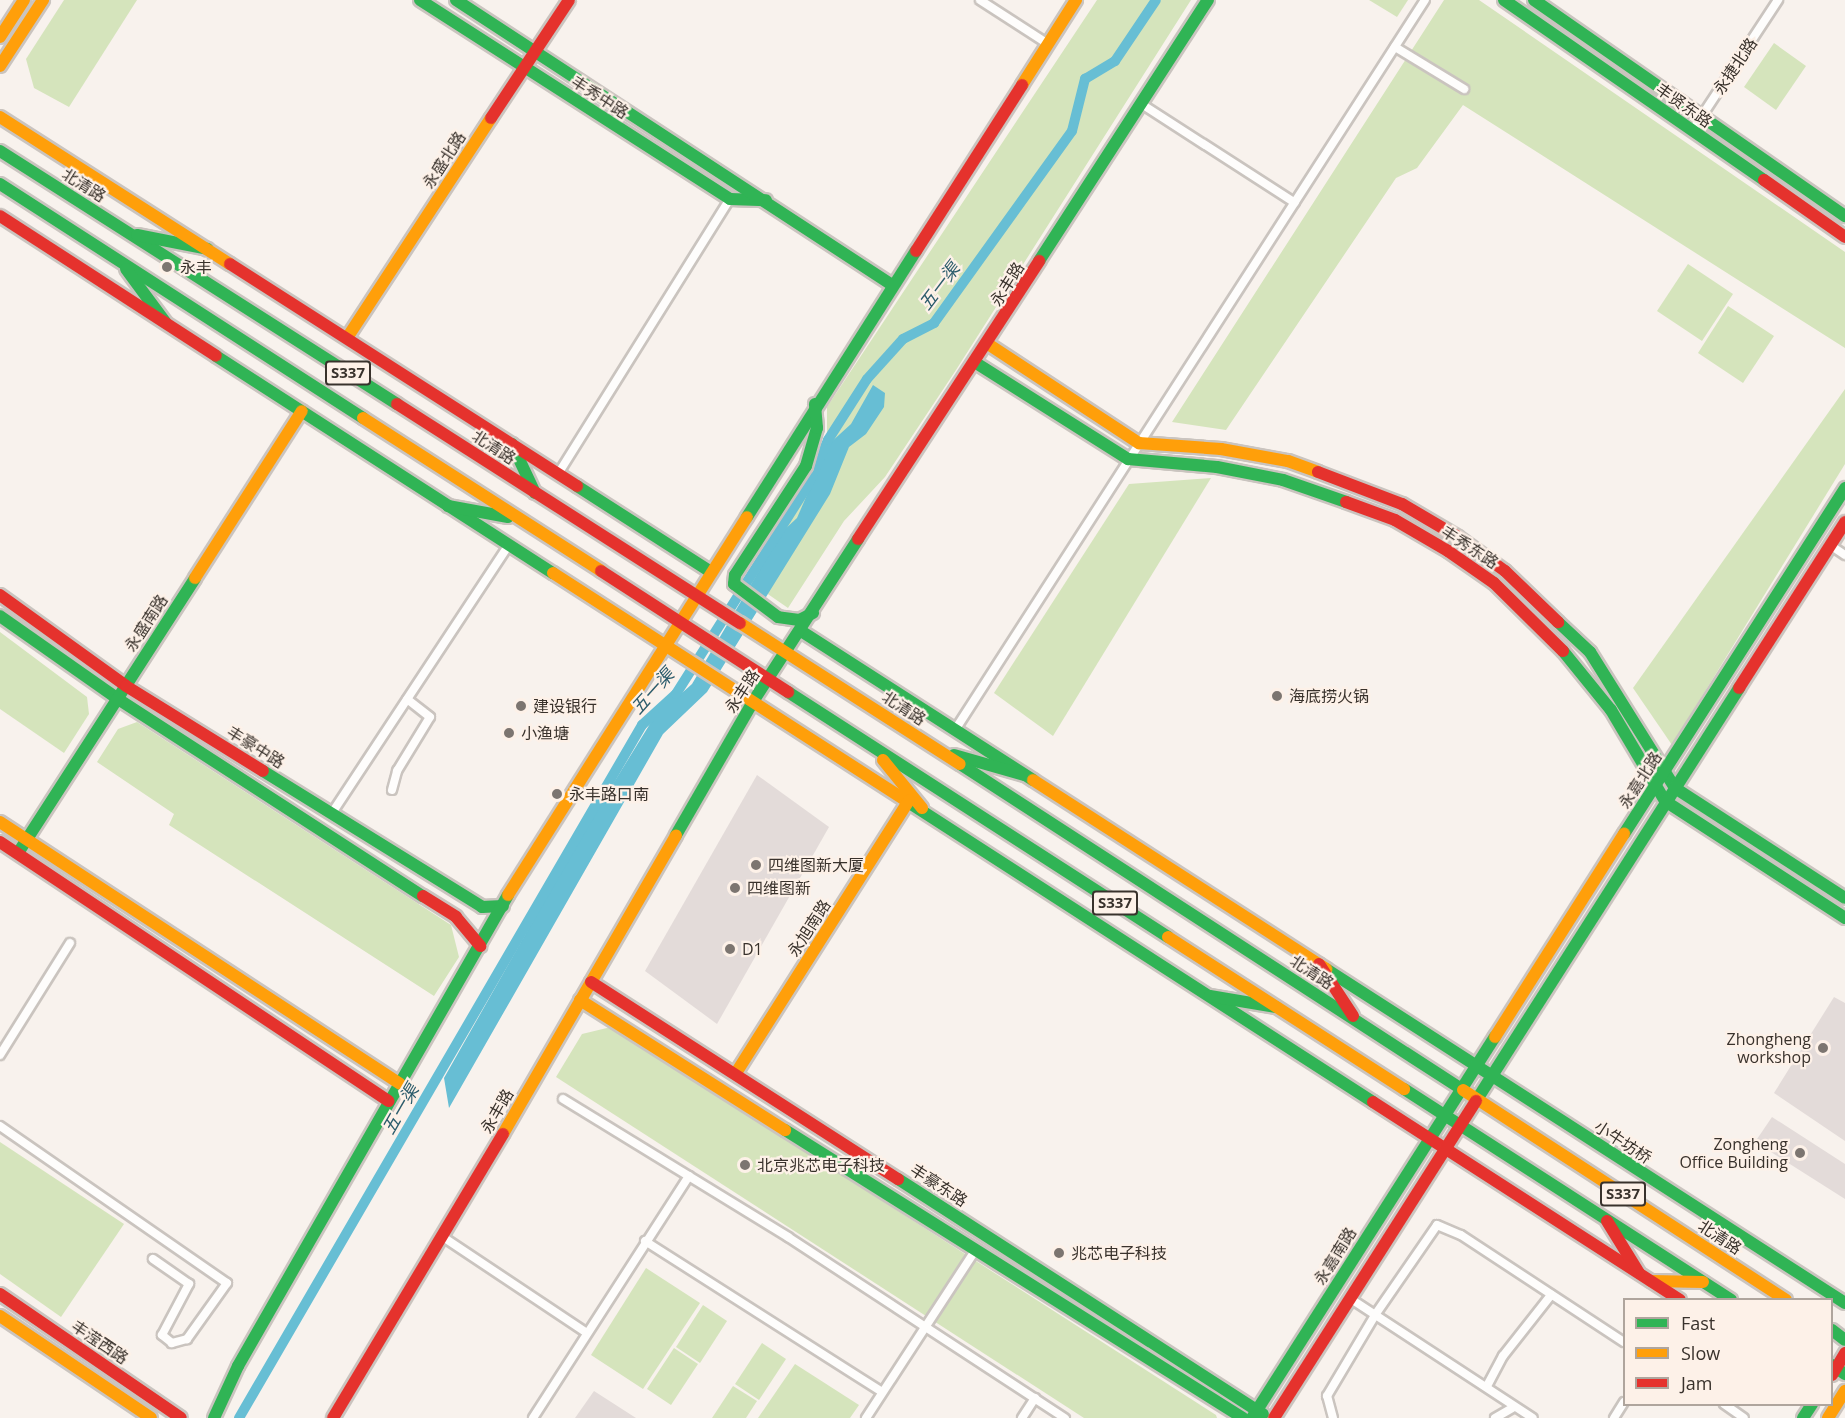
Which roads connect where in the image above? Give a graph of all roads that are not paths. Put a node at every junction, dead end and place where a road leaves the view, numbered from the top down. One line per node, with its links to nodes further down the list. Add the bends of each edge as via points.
1 (24, 0): 13 (street)
2 (43, 0): 17 (street)
3 (420, 0): 18 (street, 丰秀中路)
4 (456, 0): 16 (street, 丰秀中路)
5 (569, 0): 16 (street, 永盛北路)
6 (980, 0): 14 (street)
7 (1076, 0): 14 (street)
8 (1208, 0): 20 (street, 永丰路)
9 (1425, 0): 15 (street)
10 (1504, 0): 23 (street, 丰贤东路)
11 (1534, 0): 21 (street, 丰贤东路)
12 (1778, 0): 21 (street, 永捷北路)
13 (0, 37)
14 (1048, 44): 35 (street)
15 (1395, 47): 19 (street); 28 (street)
16 (535, 51): 18 (street, 永盛北路); 27 (street, 丰秀中路)
17 (0, 66)
18 (525, 67): 26 (street, 丰秀中路); 37 (street, 永盛北路)
19 (1464, 89)
20 (1140, 103): 28 (street); 38 (street, 永丰路)
21 (1702, 116): 23 (street, 永捷北路); 30 (street, 丰贤东路)
22 (0, 117): 33 (street, 北清路)
23 (1692, 131): 32 (street, 丰贤东路)
24 (0, 151): 31 (street, 北清路 / S337)
25 (0, 184): 34 (street, S337)
26 (730, 198): 27 (street, 丰秀中路); 45 (street)
27 (768, 200): 35 (street, 丰秀中路)
28 (1295, 203): 42 (street)
29 (0, 216): 36 (street)
30 (1845, 216)
31 (128, 233): 33 (street); 47 (street, 北清路 / S337)
32 (1845, 237)
33 (208, 249): 37 (street, 北清路)
34 (122, 263): 36 (street); 49 (street, S337)
35 (892, 285): 40 (street)
36 (166, 323): 41 (street)
37 (347, 338): 43 (street, 北清路)
38 (988, 344): 39 (street, 永丰路); 42 (street, 丰秀东路)
39 (976, 363): 44 (street, 丰秀东路); 57 (street, 永丰路)
40 (815, 404): 54 (street); 57 (street, via 817,428 806,466 735,575 737,591 778,617 799,620)
41 (302, 411): 48 (street); 64 (street, 永盛南路)
42 (1139, 443): 44 (street); 71 (street, 丰秀东路, via 1221,449 1288,461 1402,504 1458,537 1505,571 1590,652)
43 (512, 444): 45 (street, 北清路); 47 (street)
44 (1128, 459): 68 (street); 73 (street, 丰秀东路, via 1217,467 1283,480 1395,520 1448,551 1494,582 1575,663 1611,710)
45 (558, 474): 54 (street, 北清路)
46 (1845, 488): 71 (street, 永嘉北路)
47 (536, 493): 56 (street, 北清路 / S337)
48 (448, 506): 49 (street); 51 (street)
49 (515, 518): 59 (street, S337)
50 (1845, 522): 52 (street, 永嘉北路)
51 (509, 545): 61 (street); 66 (street)
52 (1830, 545): 53 (street); 74 (street, 永嘉北路)
53 (1845, 555)
54 (711, 572): 56 (street)
55 (0, 595): 64 (street, 丰豪中路)
56 (697, 596): 59 (street); 62 (street, 北清路 / S337)
57 (815, 612): 60 (street, 永丰路)
58 (0, 616): 65 (street, 丰豪中路)
59 (677, 624): 61 (street); 63 (street, S337)
60 (801, 631): 62 (street, 永丰路); 68 (street, 北清路)
61 (664, 643): 67 (street); 85 (street)
62 (786, 652): 63 (street, 永丰路); 70 (street, 北清路 / S337)
63 (768, 682): 67 (street, 永丰路); 69 (street, S337)
64 (126, 686): 65 (street, 永盛南路); 79 (street, 丰豪中路)
65 (118, 699): 81 (street, 永盛南路); 88 (street, 丰豪中路, via 456,917)
66 (408, 699): 75 (street, via 430,717 397,771); 79 (street)
67 (754, 700): 76 (street); 90 (street, 永丰路)
68 (955, 730): 72 (street, 北清路)
69 (876, 752): 78 (street); 93 (street, S337)
70 (942, 752): 72 (street); 94 (street, 北清路 / S337)
71 (1664, 773): 73 (street, 永嘉北路); 74 (street, 丰秀东路)
72 (1024, 775): 89 (street, 北清路)
73 (1655, 787): 77 (street, 丰秀东路); 96 (street, 永嘉北路)
74 (1675, 788): 77 (street, 永嘉北路); 84 (street, 丰秀东路)
75 (392, 790)
76 (909, 800): 78 (street); 97 (street, 永旭南路)
77 (1665, 801): 86 (street, 丰秀东路); 98 (street, 永嘉北路)
78 (922, 808): 91 (street)
79 (332, 813): 85 (street, 丰豪中路, via 482,907)
80 (0, 822): 81 (street)
81 (27, 840): 83 (street, 永盛南路); 99 (street)
82 (0, 842): 83 (street)
83 (18, 853): 103 (street)
84 (1845, 898)
85 (503, 906): 88 (street)
86 (1845, 918)
87 (69, 943): 95 (street)
88 (480, 946): 99 (street)
89 (1318, 964): 94 (street); 96 (street, 北清路)
90 (591, 982): 92 (street, 永丰路); 97 (street, 丰豪东路)
91 (1210, 996): 93 (street); 107 (street)
92 (580, 1000): 111 (street, 永丰路); 113 (street, 丰豪东路)
93 (1282, 1008): 104 (street, S337)
94 (1355, 1020): 100 (street, 北清路 / S337)
95 (0, 1055)
96 (1475, 1066): 98 (street, 小牛坊桥); 100 (street, 永嘉北路)
97 (735, 1074): 142 (street, 丰豪东路)
98 (1491, 1076): 102 (street, 永嘉北路); 124 (street, 小牛坊桥)
99 (400, 1084): 103 (street)
100 (1460, 1089): 102 (street, 北清路 / S337); 104 (street, 永嘉北路)
101 (563, 1100): 109 (street)
102 (1477, 1100): 105 (street, 永嘉北路); 122 (street, 北清路 / S337)
103 (390, 1101): 145 (street, via 238,1366)
104 (1446, 1113): 105 (street, S337); 107 (street, 永嘉南路)
105 (1462, 1123): 108 (street); 110 (street, S337)
106 (0, 1126): 114 (street, via 227,1283 187,1339 172,1343 162,1335 189,1284)
107 (1430, 1138): 108 (street); 142 (street, 永嘉南路)
108 (1446, 1149): 115 (street); 123 (street)
109 (689, 1176): 112 (street); 127 (street)
110 (1604, 1216): 115 (street); 117 (street, S337)
111 (443, 1237): 129 (street); 146 (street, 永丰路)
112 (645, 1241): 129 (street); 136 (street)
113 (976, 1249): 127 (street); 151 (street, 丰豪东路)
114 (153, 1259)
115 (1639, 1273): 116 (street)
116 (1651, 1281): 117 (street); 120 (street)
117 (1703, 1282): 121 (street, S337)
118 (0, 1294): 144 (street, 丰滢西路)
119 (1551, 1295): 125 (street, via 1461,1235 1437,1225); 131 (street); 134 (street, via 1503,1356)
120 (1678, 1298)
121 (1729, 1298)
122 (1784, 1298)
123 (1352, 1299): 125 (street); 153 (street)
124 (1845, 1303)
125 (1375, 1315): 134 (street); 154 (street, via 1327,1396)
126 (0, 1316): 143 (street, 丰滢西路)
127 (925, 1326): 136 (street); 137 (street)
128 (1833, 1331): 130 (street)
129 (587, 1333): 147 (street)
130 (1845, 1340)
131 (1623, 1341)
132 (1845, 1353): 133 (street)
133 (1836, 1370)
134 (1487, 1386): 141 (street)
135 (1845, 1391): 138 (street)
136 (882, 1392): 148 (street)
137 (1035, 1398): 149 (street); 150 (street)
138 (1838, 1403): 159 (street)
139 (1623, 1404): 157 (street)
140 (1727, 1406): 158 (street)
141 (1512, 1408): 155 (street); 156 (street)
142 (1255, 1414): 152 (street, 丰豪东路)
143 (151, 1418)
144 (181, 1418)
145 (214, 1418)
146 (333, 1418)
147 (533, 1418)
148 (866, 1418)
149 (1022, 1418)
150 (1065, 1418)
151 (1243, 1418)
152 (1269, 1418)
153 (1274, 1418)
154 (1333, 1418)
155 (1495, 1418)
156 (1533, 1418)
157 (1614, 1418)
158 (1744, 1418)
159 (1828, 1418)

